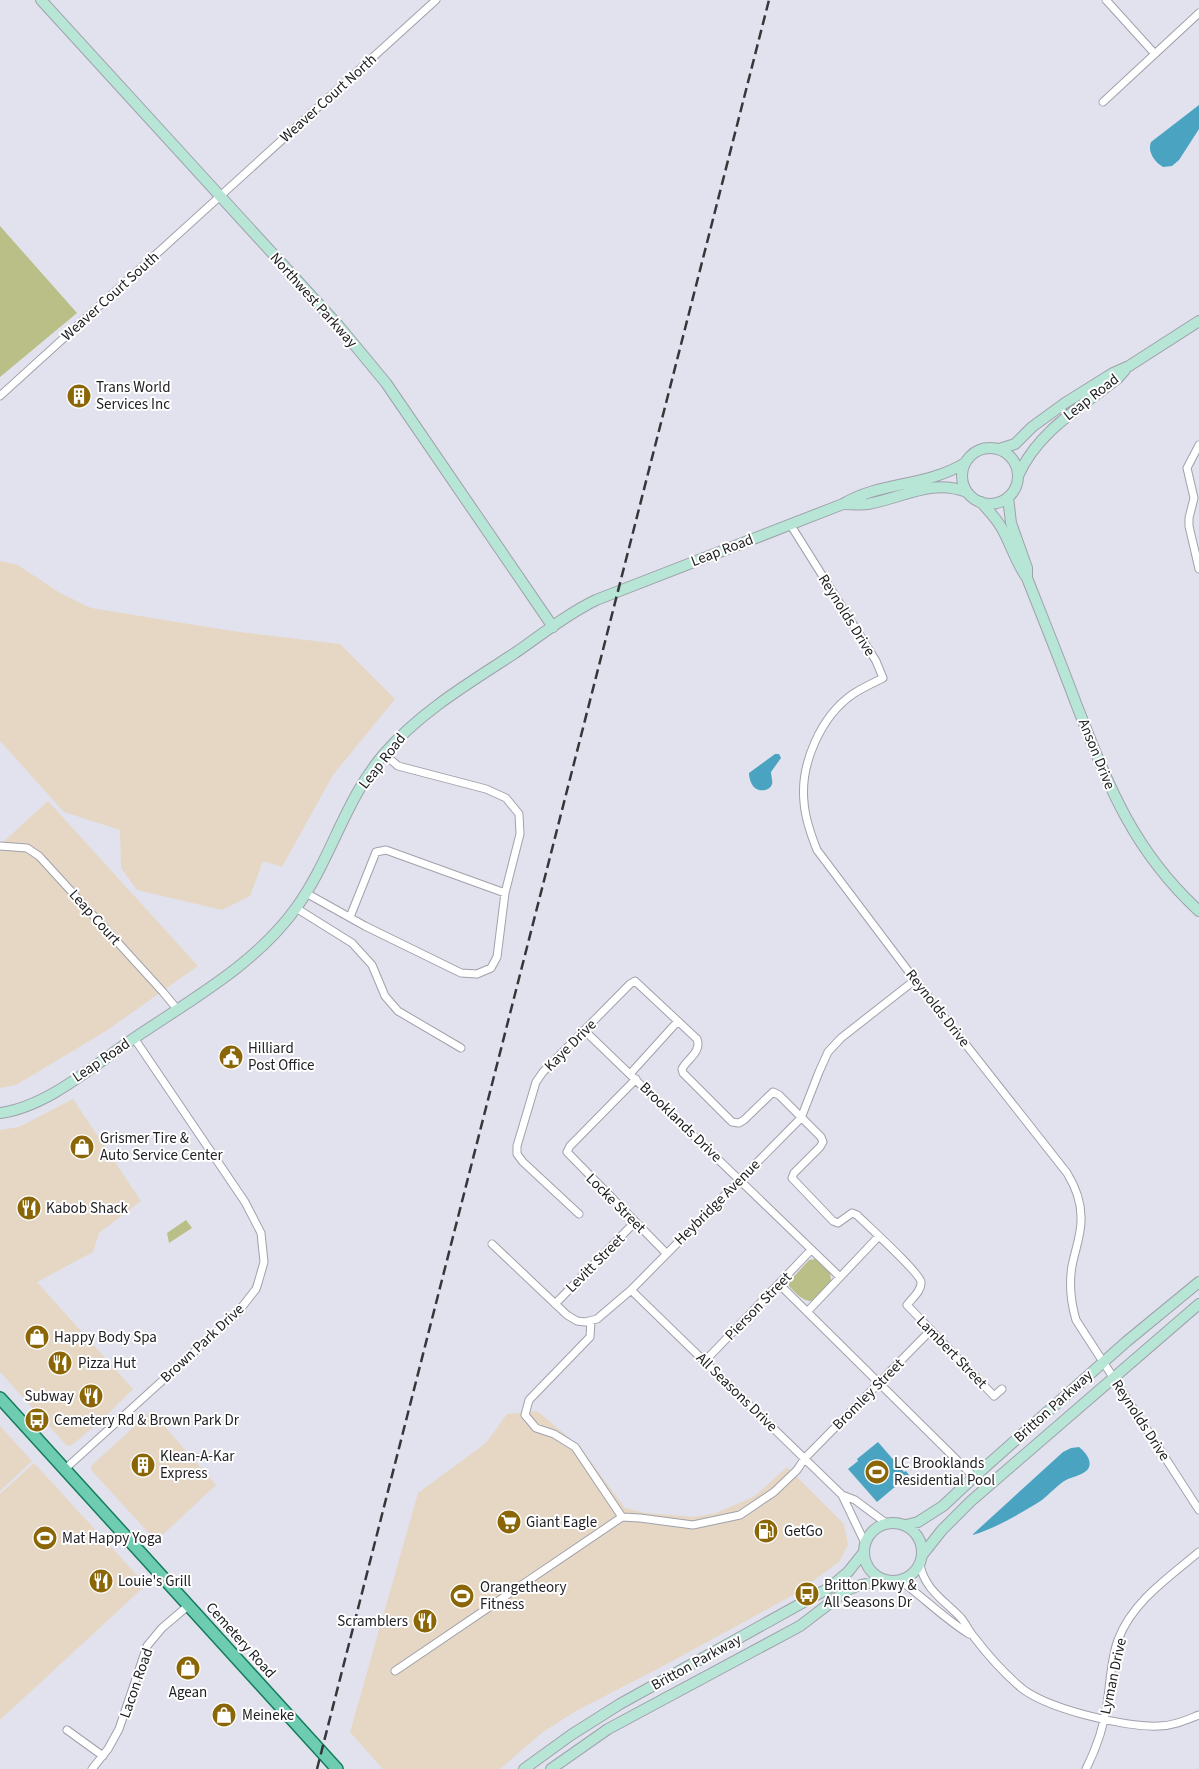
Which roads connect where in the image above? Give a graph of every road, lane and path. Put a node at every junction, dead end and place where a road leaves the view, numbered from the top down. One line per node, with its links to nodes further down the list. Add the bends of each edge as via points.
1 (41, 0): 7 (street, Northwest Parkway)
2 (436, 0): 7 (street, Weaver Court North)
3 (1106, 0): 5 (street)
4 (1199, 13): 5 (street)
5 (1155, 54): 6 (street)
6 (1103, 102)
7 (220, 196): 10 (street, Weaver Court South); 23 (street, Northwest Parkway, via 338,325 386,383)
8 (1199, 320): 9 (street, Leap Road)
9 (1129, 366): 12 (street, Leap Road, via 1065,403 1015,444); 14 (street, Leap Road, via 1046,434 1024,462)
10 (0, 396)
11 (1199, 445): 20 (street, via 1187,468 1193,492 1189,518)
12 (999, 449): 13 (street, via 979,450); 14 (street, via 1013,460)
13 (965, 463): 15 (street, via 962,478); 18 (street, Leap Road, via 943,475 860,494)
14 (1018, 477): 16 (street)
15 (967, 492): 17 (street); 18 (street, Leap Road, via 939,486 867,504)
16 (1008, 498): 17 (street, via 995,504); 22 (street, Anson Drive, via 1011,523 1027,568)
17 (981, 502): 22 (street, Anson Drive, via 1001,526)
18 (843, 504): 19 (street, Leap Road)
19 (790, 524): 23 (street, Leap Road, via 596,600); 31 (street, Reynolds Drive, via 883,678 852,694 826,723 817,740 805,776 803,795 810,832 829,867)
20 (1197, 548): 21 (street)
21 (1199, 569)
22 (1027, 578): 29 (street, Anson Drive, via 1120,809 1152,860)
23 (553, 627): 24 (street, Leap Road, via 427,713)
24 (384, 754): 26 (street, Leap Road, via 358,790); 27 (street, via 398,766 486,789 506,798 519,814 520,834)
25 (0, 846): 33 (street, Leap Court, via 27,848 39,856)
26 (306, 893): 28 (street, Leap Road); 30 (street)
27 (505, 893): 30 (street, via 386,850 376,852); 30 (street, via 497,956 492,968 476,974 461,973)
28 (296, 908): 33 (street, Leap Road, via 251,956); 37 (street, via 352,943 372,965 385,996 398,1012)
29 (1199, 911)
30 (350, 917)
31 (915, 980): 41 (street, Heybridge Avenue, via 828,1052); 59 (street, Reynolds Drive, via 1073,1183 1081,1217 1072,1268 1072,1300 1076,1320)
32 (635, 982): 34 (street, Lambert Street); 35 (street, Kaye Drive)
33 (177, 1009): 36 (street, Leap Road)
34 (678, 1021): 38 (street); 41 (street, Lambert Street, via 699,1044 698,1050 684,1064 683,1073 732,1122 738,1124 744,1120 773,1092)
35 (585, 1031): 38 (street, Brooklands Drive); 43 (street, Kaye Drive, via 536,1082 517,1146 517,1154 523,1162)
36 (134, 1038): 40 (street, Leap Road, via 44,1098 29,1106); 65 (street, Brown Park Drive, via 245,1202 261,1233 264,1262 256,1289 238,1312)
37 (461, 1048)
38 (630, 1074): 39 (street, Brooklands Drive)
39 (636, 1079): 42 (street, Brooklands Drive); 44 (street, Locke Street, via 567,1152)
40 (0, 1113)
41 (801, 1118): 42 (street, Heybridge Avenue); 45 (street, Lambert Street, via 821,1136 823,1142 792,1178 833,1221 838,1223 852,1213)
42 (740, 1179): 47 (street, Brooklands Drive); 48 (street, Heybridge Avenue)
43 (579, 1214)
44 (635, 1222): 48 (street, Locke Street); 53 (street, Levitt Street)
45 (879, 1236): 49 (street); 57 (street, Lambert Street, via 920,1279 920,1289 907,1305)
46 (492, 1244): 53 (street)
47 (811, 1250): 49 (street, Brooklands Drive); 51 (street, Pierson Street)
48 (666, 1253): 52 (street, Heybridge Avenue)
49 (840, 1277): 55 (street)
50 (1199, 1282): 59 (street, Britton Parkway)
51 (779, 1284): 55 (street); 58 (street, Pierson Street)
52 (631, 1290): 56 (street, Heybridge Avenue, via 602,1316); 58 (street, All Seasons Drive)
53 (555, 1304): 56 (street, via 577,1321)
54 (1199, 1304): 60 (street, Britton Parkway)
55 (807, 1312): 61 (street)
56 (591, 1321): 69 (street, via 590,1337 529,1400 525,1415 536,1428 576,1447)
57 (931, 1330): 61 (street, Bromley Street); 62 (street, Lambert Street, via 994,1396)
58 (704, 1361): 64 (street, All Seasons Drive)
59 (1103, 1362): 60 (street, Reynolds Drive); 66 (street, Britton Parkway)
60 (1113, 1378): 68 (street, Reynolds Drive); 74 (street, Britton Parkway, via 971,1501)
61 (879, 1383): 64 (street, Bromley Street); 66 (street)
62 (1002, 1389)
63 (0, 1398): 65 (main road, Cemetery Road)
64 (805, 1458): 67 (street, All Seasons Drive); 69 (street, Bromley Street, via 774,1492 740,1515 693,1525)
65 (65, 1469): 78 (main road, Cemetery Road)
66 (974, 1477): 71 (street, Britton Parkway, via 934,1513)
67 (842, 1495): 70 (street, All Seasons Drive, via 855,1500); 72 (street, All Seasons Drive)
68 (1199, 1510)
69 (622, 1517): 80 (street)
70 (886, 1523): 71 (street); 72 (street, via 870,1534)
71 (906, 1525): 74 (street, via 917,1534)
72 (864, 1547): 76 (street, via 869,1569); 85 (street, Britton Parkway, via 848,1572 830,1588 620,1704 571,1735)
73 (1199, 1552): 82 (street, Lyman Drive, via 1152,1591 1123,1628 1117,1642)
74 (923, 1554): 75 (street)
75 (920, 1565): 77 (street); 79 (street, via 927,1586 961,1619)
76 (882, 1580): 77 (street); 88 (street, Britton Parkway, via 847,1590 800,1626 608,1729)
77 (900, 1581): 79 (street)
78 (189, 1605): 84 (street, Lacon Road, via 147,1646 120,1729); 87 (main road, Cemetery Road)
79 (972, 1636): 82 (street, via 1032,1696)
80 (395, 1672)
81 (1199, 1715): 82 (street, via 1158,1727)
82 (1104, 1719): 89 (street, Lyman Drive)
83 (67, 1730): 84 (street)
84 (103, 1756): 86 (street, Lacon Road)
85 (530, 1767)
86 (92, 1769)
87 (337, 1769)
88 (550, 1769)
89 (1086, 1769)

